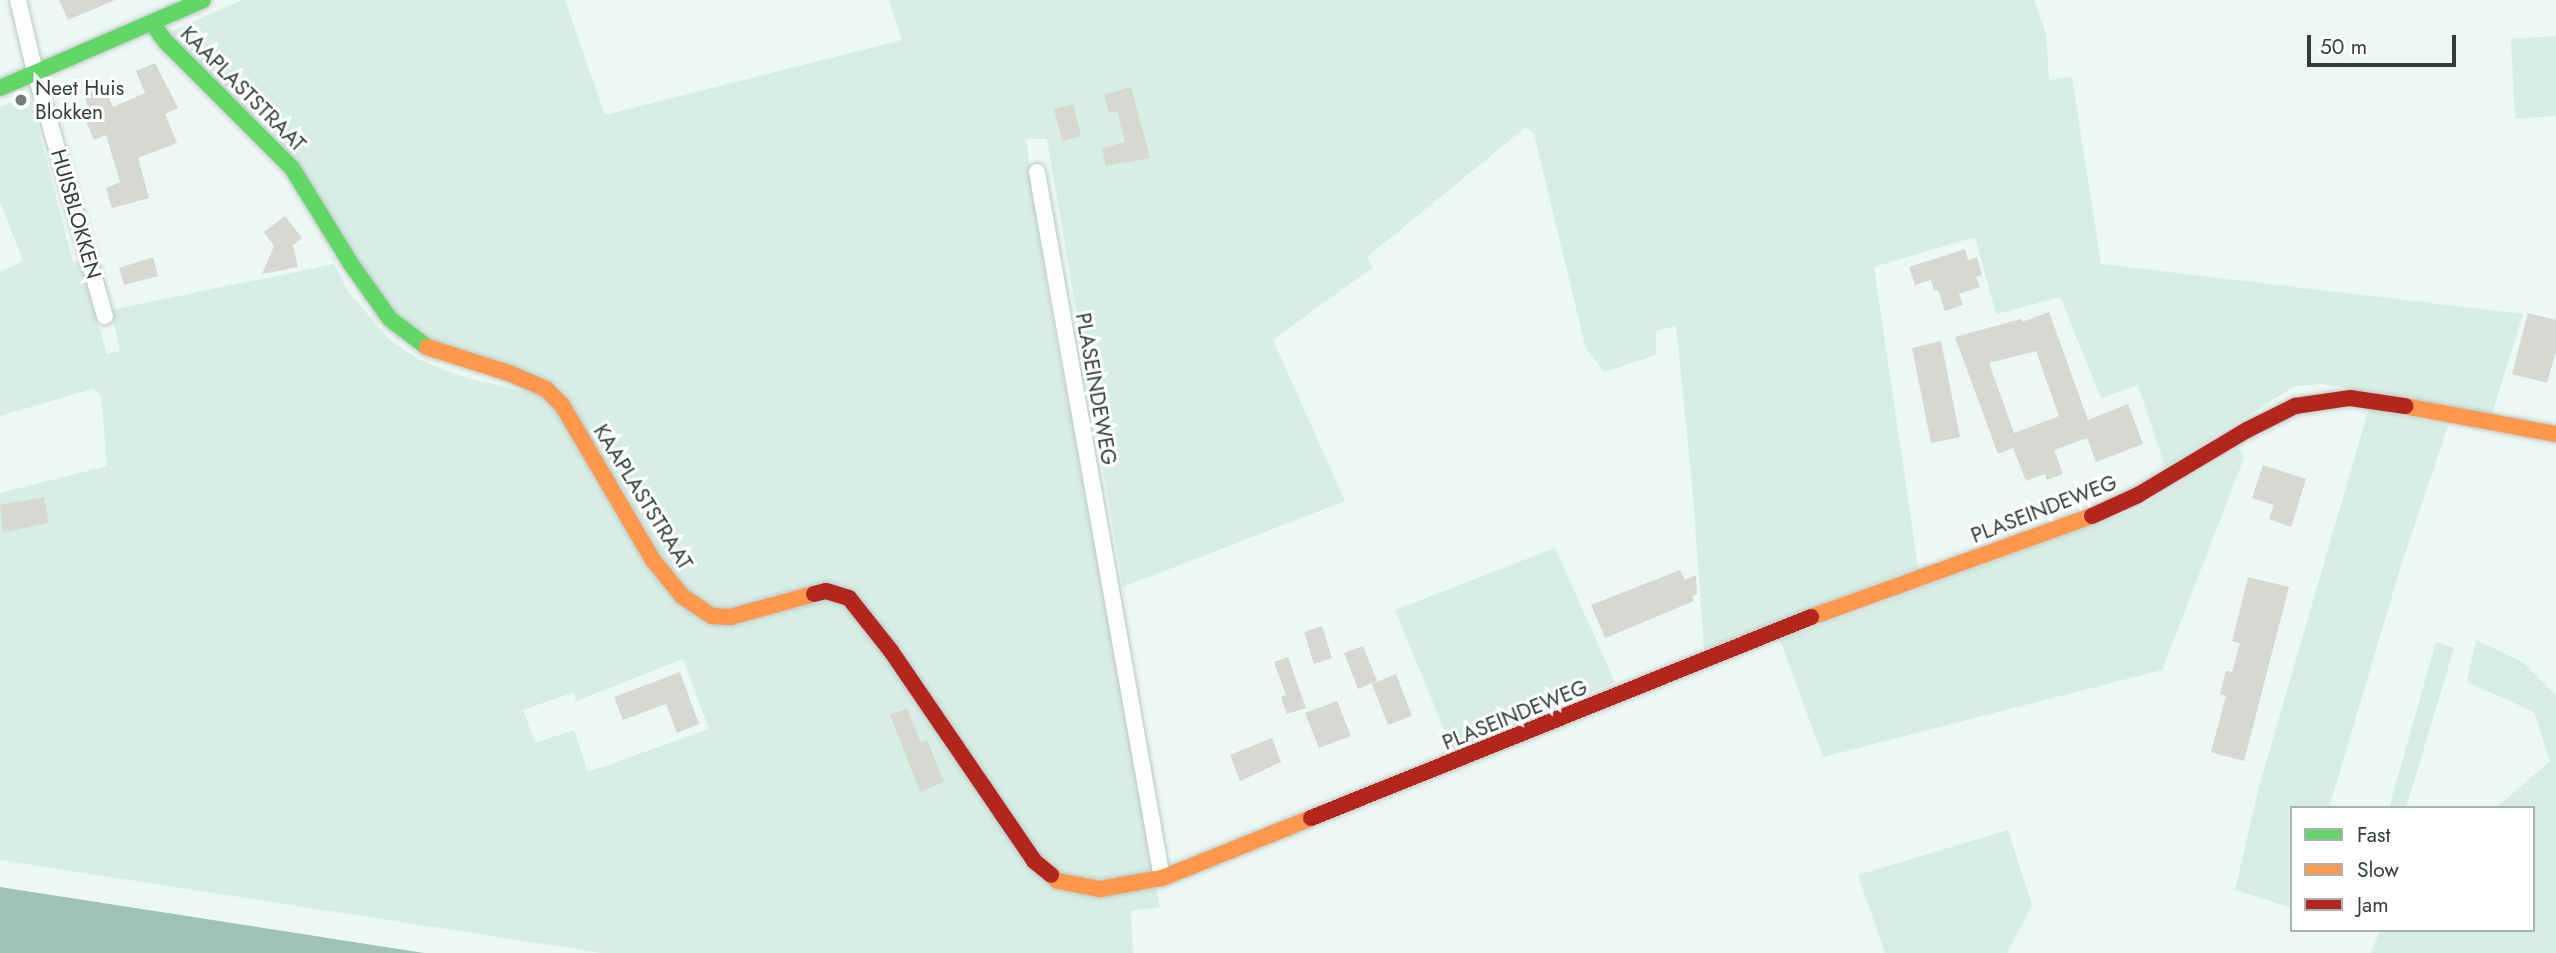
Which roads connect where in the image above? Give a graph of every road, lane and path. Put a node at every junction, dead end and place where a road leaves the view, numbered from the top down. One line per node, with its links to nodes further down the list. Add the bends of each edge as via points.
1 (19, 0): 4 (street, HUISBLOKKEN)
2 (203, 0): 3 (street)
3 (152, 23): 4 (street); 9 (street, KAAPLASTSTRAAT, via 292,168 390,319 427,347 521,378 546,389 562,405 653,560 682,596 712,616 730,617 827,591 849,598 891,651 1034,861 1058,881 1100,889)
4 (35, 72): 5 (street); 7 (street, HUISBLOKKEN)
5 (0, 88)
6 (1037, 172): 9 (street, PLASEINDEWEG)
7 (105, 316)
8 (2556, 434): 9 (street, PLASEINDEWEG, via 2381,400 2350,398 2295,406 2138,495 2086,519 1841,605)
9 (1162, 878)

